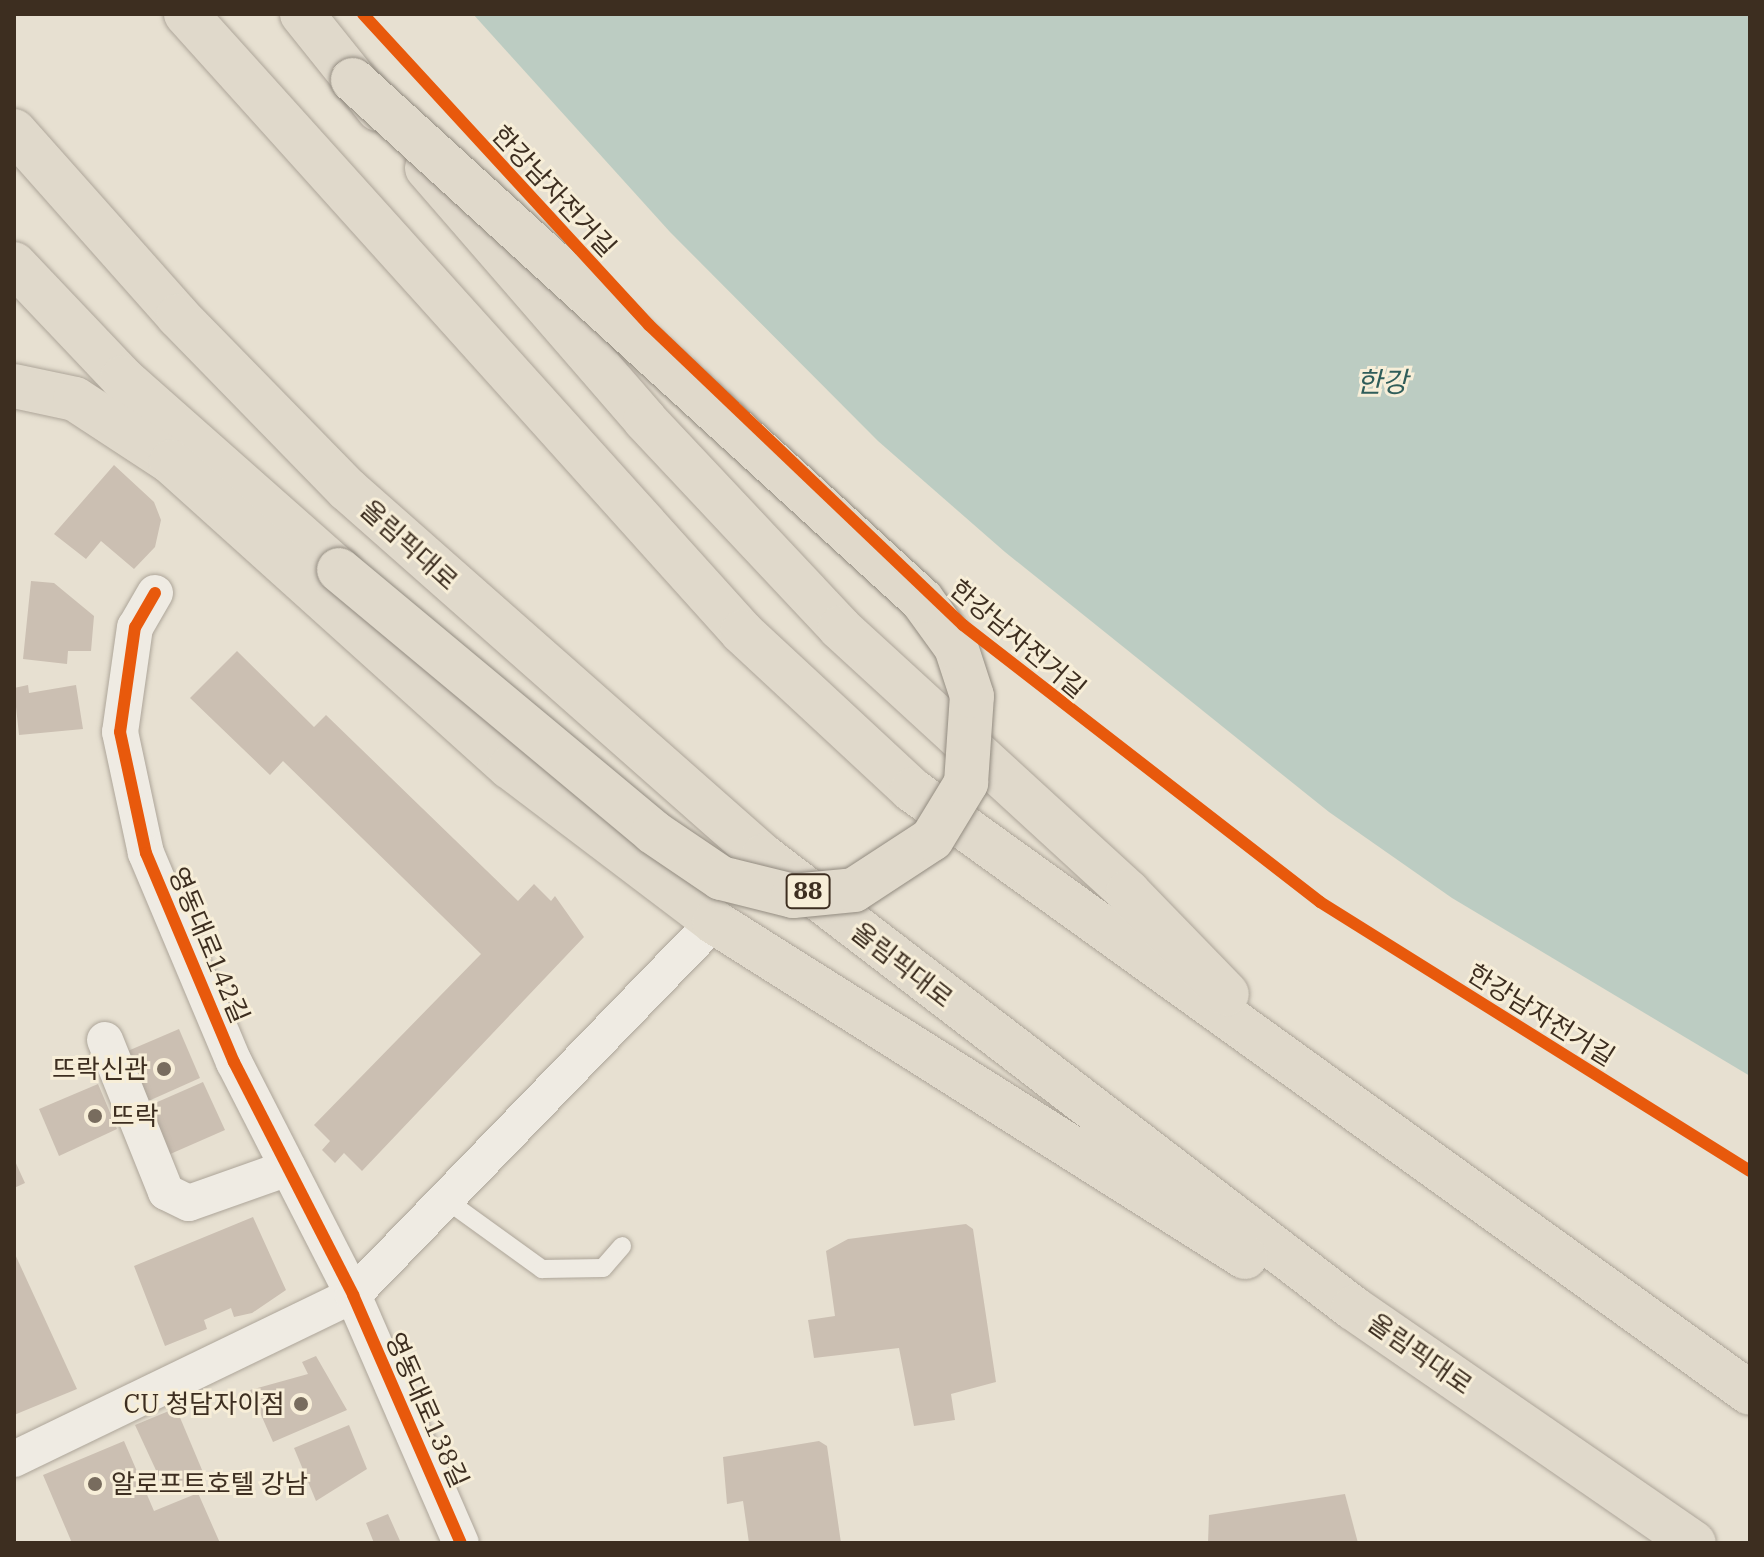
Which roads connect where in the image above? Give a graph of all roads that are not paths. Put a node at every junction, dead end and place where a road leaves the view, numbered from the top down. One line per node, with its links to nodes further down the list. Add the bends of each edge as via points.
1 (186, 14): 12 (highway, via 648,531 831,718 1008,863)
2 (302, 14): 3 (highway)
3 (353, 80): 5 (highway, bridge, via 922,600 956,647 972,696 974,752 966,783 932,839 854,890 793,896 721,878 653,832 339,570 122,378); 12 (highway, bridge, via 746,527 951,737 1128,892)
4 (14, 131): 18 (highway, 올림픽대로 / 88, via 178,316 347,489 751,846 1341,1298)
5 (14, 264)
6 (14, 282): 8 (highway, via 71,357)
7 (14, 386): 8 (highway, via 75,399)
8 (171, 462): 10 (highway, via 510,767)
9 (155, 593): 13 (street, 영동대로142길, via 135,627 124,679 120,732 129,793 234,1062)
10 (714, 922): 14 (street); 18 (highway)
11 (105, 1040): 13 (street, via 166,1192 189,1203)
12 (1303, 1072): 17 (highway)
13 (288, 1168): 16 (street, 영동대로142길)
14 (445, 1199): 15 (lane, via 542,1269 603,1268); 16 (street)
15 (622, 1246)
16 (353, 1295): 19 (street); 20 (street, 영동대로138길)
17 (1750, 1393)
18 (1557, 1449): 21 (highway, 올림픽대로 / 88)
19 (14, 1459)
20 (461, 1543)
21 (1694, 1543)

